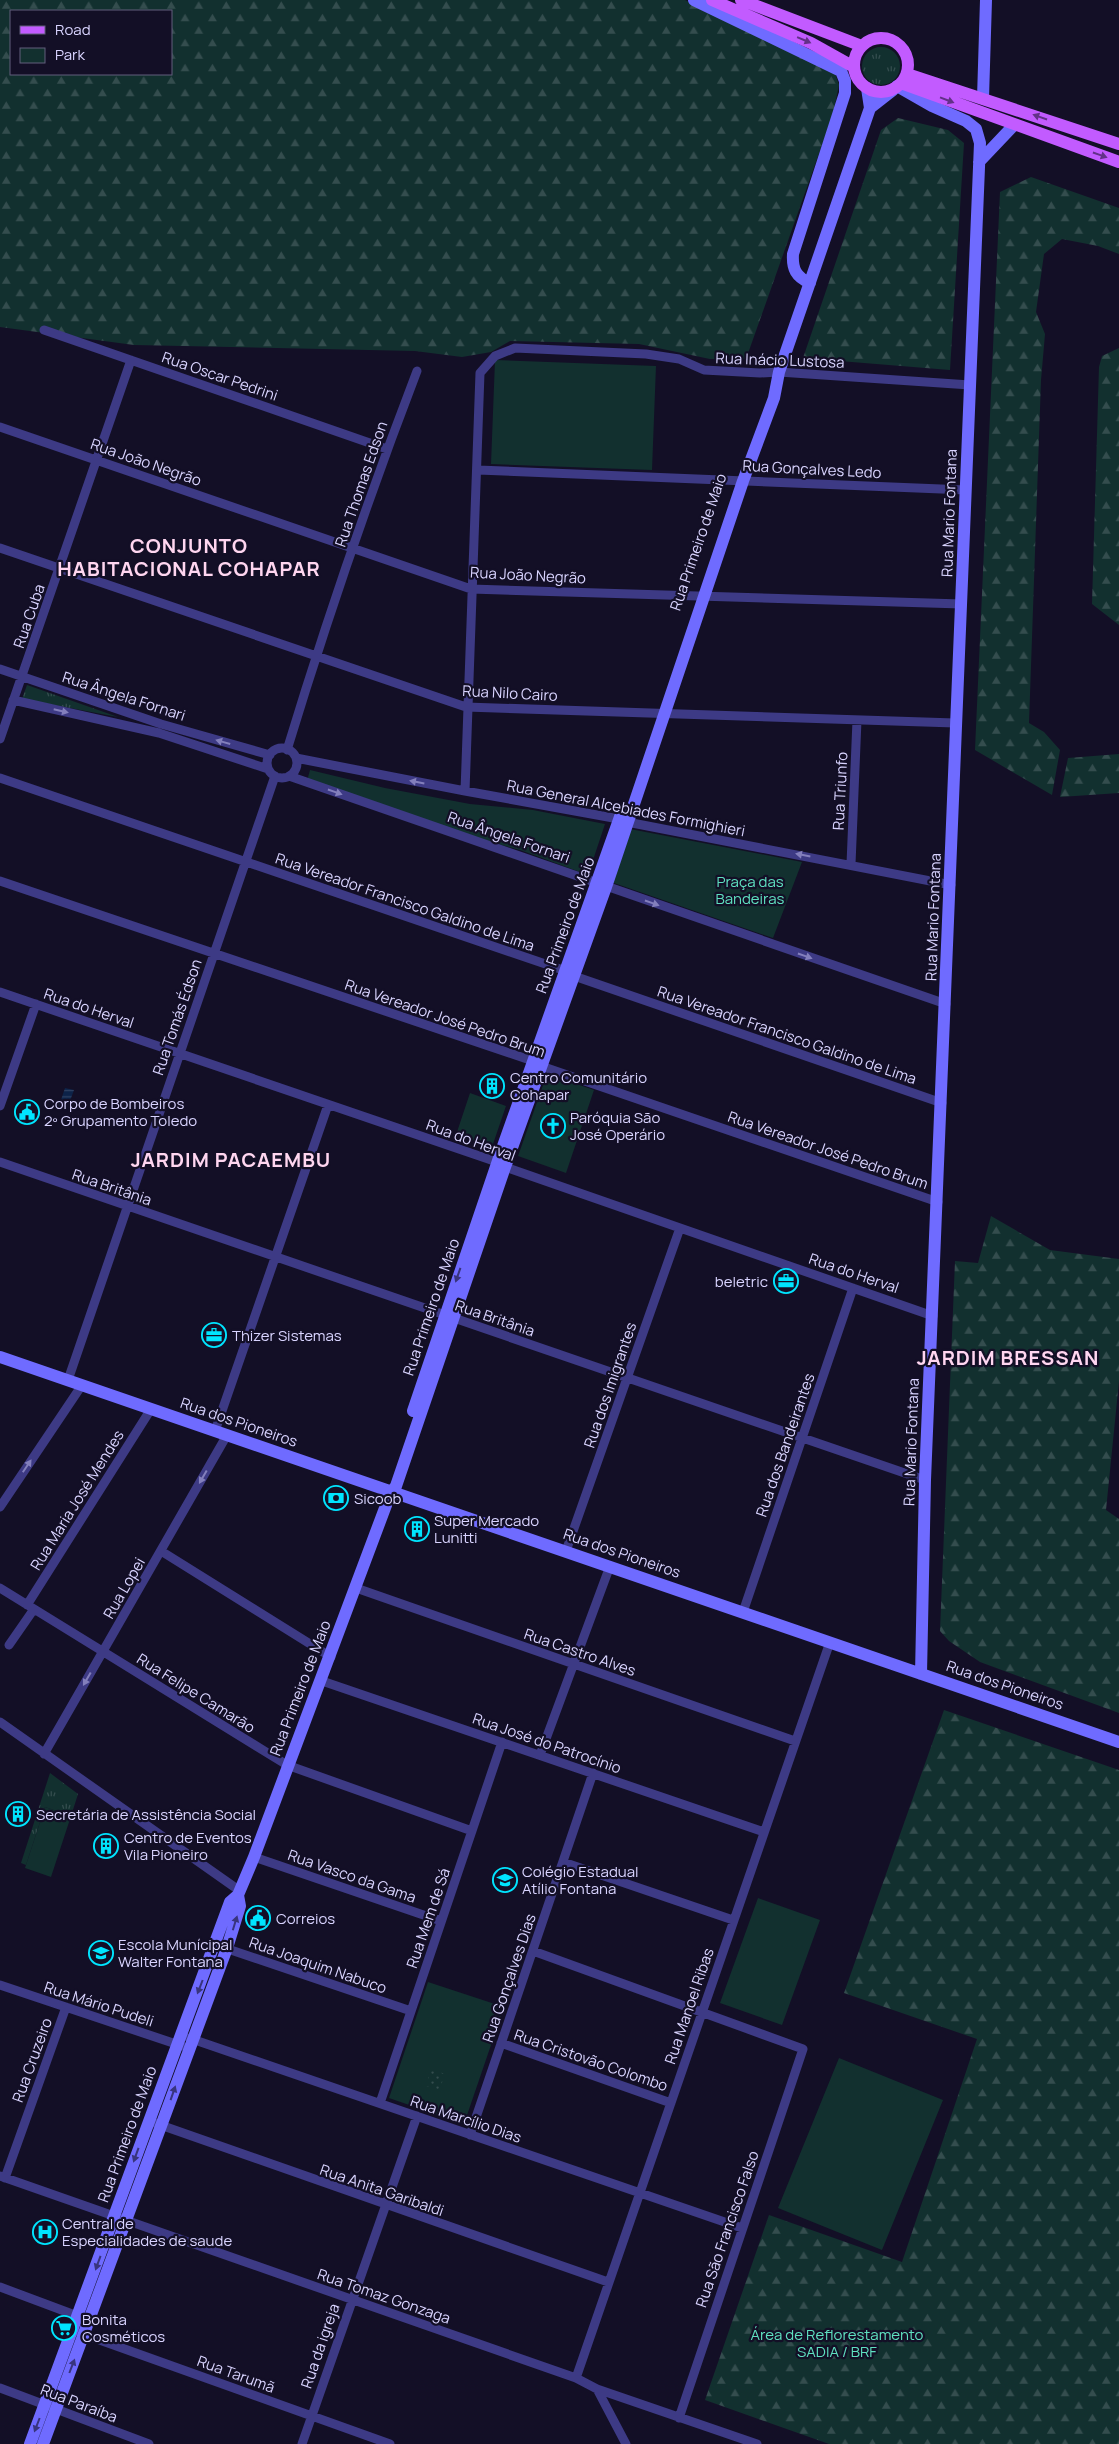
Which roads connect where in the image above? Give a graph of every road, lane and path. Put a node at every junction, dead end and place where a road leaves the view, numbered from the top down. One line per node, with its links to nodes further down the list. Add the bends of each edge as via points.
1 (694, 0): 17 (main road, via 841,71 845,93 792,254 794,270)
2 (712, 0): 6 (main road, one-way to 6, via 811,43)
3 (741, 0): 5 (main road)
4 (986, 0): 9 (main road)
5 (862, 46): 6 (main road); 7 (main road, via 881,38 899,46 908,64)
6 (854, 67): 8 (main road, via 858,79)
7 (899, 83): 8 (main road, via 884,92); 9 (main road); 10 (main road); 11 (main road, one-way to 11); 15 (main road, Rua Mario Fontana, via 932,106 966,120 976,129 980,143)
8 (867, 88): 10 (main road, Rua Primeiro de Maio)
9 (982, 98): 12 (main road, one-way to 9)
10 (870, 108): 17 (main road, Rua Primeiro de Maio)
11 (1014, 125): 14 (main road); 15 (main road)
12 (1076, 130): 13 (main road); 14 (main road)
13 (1119, 144)
14 (1071, 145): 16 (main road, one-way to 16)
15 (979, 162): 22 (main road, Rua Mario Fontana)
16 (1119, 162)
17 (810, 284): 21 (main road, Rua Primeiro de Maio)
18 (44, 330): 19 (street, Rua Oscar Pedrini)
19 (131, 360): 24 (street, Rua Oscar Pedrini); 25 (street, Rua Cuba)
20 (417, 371): 24 (street, Rua Thomas Edson)
21 (779, 372): 22 (street, Rua Inácio Lustosa); 26 (street, Rua Inácio Lustosa, via 704,370 679,359 646,354 515,348 495,356 480,373); 27 (main road, Rua Primeiro de Maio, via 767,393)
22 (970, 385): 28 (main road, Rua Mario Fontana)
23 (0, 427): 25 (street, Rua João Negrão)
24 (387, 449): 30 (street, Rua Thomas Edson)
25 (96, 459): 30 (street, Rua João Negrão); 31 (street, Rua Cuba)
26 (478, 470): 27 (street, Rua Gonçalves Ledo); 32 (street)
27 (740, 480): 28 (street, Rua Gonçalves Ledo); 33 (main road, Rua Primeiro de Maio)
28 (966, 490): 34 (main road, Rua Mario Fontana)
29 (0, 548): 31 (street, Rua Nilo Cairo)
30 (353, 548): 32 (street, Rua João Negrão); 35 (street, Rua Thomas Edson)
31 (61, 568): 35 (street, Rua Nilo Cairo); 37 (street, Rua Cuba)
32 (471, 589): 33 (street, Rua João Negrão); 39 (street)
33 (701, 595): 34 (street, Rua João Negrão); 40 (main road, Rua Primeiro de Maio)
34 (962, 604): 42 (main road, Rua Mario Fontana)
35 (316, 656): 39 (street, Rua Nilo Cairo); 45 (street, Rua Thomas Edson)
36 (0, 669): 37 (street, Rua Ângela Fornari)
37 (23, 676): 38 (street, Rua Cuba); 43 (street, Rua Ângela Fornari)
38 (13, 700): 43 (street, Rua Ângela Fornari, one-way to 43); 44 (street, Rua Cuba)
39 (466, 708): 40 (street, Rua Nilo Cairo); 51 (street)
40 (661, 713): 41 (street, Rua Nilo Cairo); 52 (main road, Rua Primeiro de Maio)
41 (857, 720): 42 (street, Rua Nilo Cairo); 54 (street, Rua Triunfo)
42 (955, 723): 57 (main road, Rua Mario Fontana)
43 (160, 729): 46 (street, Rua Ângela Fornari, one-way to 43); 48 (street, Rua Ângela Fornari)
44 (0, 739)
45 (288, 750): 46 (street, via 278,749); 47 (street)
46 (270, 755): 48 (street)
47 (296, 758): 49 (street, via 297,766); 51 (street, Rua General Alcebiades Formighieri, one-way to 47)
48 (272, 773): 49 (street); 53 (street, Rua Tomás Édson)
49 (289, 776): 56 (street, Rua Ângela Fornari, one-way to 56)
50 (0, 778): 53 (street, Rua Vereador Francisco Galdino de Lima)
51 (465, 791): 52 (street, Rua General Alcebiades Formighieri)
52 (623, 820): 54 (street, Rua General Alcebiades Formighieri, one-way to 52); 56 (main road, Rua Primeiro de Maio)
53 (244, 862): 58 (street, Rua Tomás Édson); 59 (street, Rua Vereador Francisco Galdino de Lima)
54 (851, 864): 57 (street, Rua General Alcebiades Formighieri)
55 (0, 881): 58 (street, Rua Vereador José Pedro Brum)
56 (602, 884): 59 (main road, Rua Primeiro de Maio); 62 (street, Rua Ângela Fornari, one-way to 62)
57 (951, 885): 62 (main road, Rua Mario Fontana)
58 (213, 954): 63 (street, Rua Tomás Édson); 64 (street, Rua Vereador José Pedro Brum)
59 (570, 973): 64 (main road, Rua Primeiro de Maio); 65 (street, Rua Vereador Francisco Galdino de Lima)
60 (0, 992): 61 (street, Rua do Herval)
61 (36, 1004): 63 (street, Rua do Herval); 66 (street)
62 (946, 1004): 65 (main road, Rua Mario Fontana)
63 (179, 1054): 67 (street, Rua do Herval); 71 (street, Rua Tomás Édson)
64 (537, 1064): 69 (main road, Rua Primeiro de Maio); 70 (street, Rua Vereador José Pedro Brum)
65 (942, 1102): 70 (main road, Rua Mario Fontana)
66 (0, 1106)
67 (328, 1106): 69 (street, Rua do Herval); 73 (street, Rua Lopei)
68 (0, 1162): 71 (street, Rua Britânia)
69 (501, 1165): 72 (street, Rua do Herval); 76 (main road, Rua Primeiro de Maio)
70 (938, 1202): 75 (main road, Rua Mario Fontana)
71 (127, 1206): 73 (street, Rua Britânia); 79 (street, Rua Tomás Édson)
72 (680, 1228): 74 (street, Rua do Herval); 78 (street, Rua dos Imigrantes)
73 (275, 1258): 76 (street, Rua Britânia); 82 (street, Rua Lopei)
74 (853, 1288): 75 (street, Rua do Herval); 83 (street, Rua dos Bandeirantes)
75 (933, 1316): 84 (main road, Rua Mario Fontana)
76 (449, 1317): 78 (street, Rua Britânia); 85 (main road, Rua Primeiro de Maio, via 390,1484)
77 (0, 1357): 79 (main road, Rua dos Pioneiros)
78 (626, 1378): 83 (street, Rua Britânia); 88 (street, Rua dos Imigrantes)
79 (68, 1380): 80 (main road, Rua dos Pioneiros)
80 (82, 1385): 81 (main road, Rua dos Pioneiros); 86 (street, one-way to 80)
81 (151, 1409): 82 (main road, Rua dos Pioneiros); 92 (street, Rua Maria José Mendes)
82 (221, 1433): 85 (main road, Rua dos Pioneiros); 87 (street, Rua Lopei, one-way to 87)
83 (801, 1438): 84 (street, Rua Britânia); 93 (street, Rua dos Bandeirantes)
84 (925, 1480): 99 (main road, Rua Mario Fontana)
85 (391, 1492): 88 (main road, Rua dos Pioneiros); 91 (main road, Rua Primeiro de Maio)
86 (0, 1506)
87 (161, 1551): 96 (street, Rua Lopei); 97 (street)
88 (566, 1551): 89 (main road, Rua dos Pioneiros)
89 (610, 1566): 93 (main road, Rua dos Pioneiros); 98 (street)
90 (0, 1588): 92 (street, Rua Felipe Camarão)
91 (356, 1588): 97 (main road, Rua Primeiro de Maio); 98 (street, Rua Castro Alves)
92 (31, 1607): 95 (street, Rua Maria José Mendes); 96 (street, Rua Felipe Camarão)
93 (743, 1612): 94 (main road, Rua dos Pioneiros)
94 (830, 1642): 99 (main road, Rua dos Pioneiros); 102 (street, Rua Manoel Ribas)
95 (9, 1644)
96 (103, 1652): 105 (street, Rua Lopei, one-way to 105); 107 (street, Rua Felipe Camarão)
97 (331, 1656): 100 (main road, Rua Primeiro de Maio)
98 (573, 1664): 102 (street, Rua Castro Alves); 106 (street)
99 (921, 1674): 104 (main road, Rua dos Pioneiros)
100 (322, 1680): 103 (street, Rua José do Patrocínio); 107 (main road, Rua Primeiro de Maio)
101 (0, 1722): 105 (street)
102 (794, 1741): 110 (street, Rua Manoel Ribas)
103 (502, 1742): 106 (street, Rua José do Patrocínio); 109 (street, Rua Mem de Sá)
104 (1119, 1742)
105 (44, 1754): 113 (street)
106 (540, 1755): 108 (street, Rua José do Patrocínio)
107 (288, 1765): 109 (street, Rua Felipe Camarão); 111 (main road, Rua Primeiro de Maio)
108 (593, 1773): 110 (street, Rua José do Patrocínio); 112 (street, Rua Gonçalves Dias)
109 (472, 1831): 114 (street, Rua Mem de Sá)
110 (764, 1832): 115 (street, Rua Manoel Ribas)
111 (254, 1857): 113 (main road, Rua Primeiro de Maio); 114 (street, Rua Vasco da Gama)
112 (563, 1862): 115 (street); 117 (street, Rua Gonçalves Dias)
113 (239, 1893): 116 (main road, Rua Primeiro de Maio, via 230,1902)
114 (441, 1920): 120 (street, Rua Mem de Sá)
115 (733, 1920): 121 (street, Rua Manoel Ribas)
116 (221, 1947): 120 (street, Rua Joaquim Nabuco); 122 (main road, Rua Primeiro de Maio)
117 (533, 1951): 121 (street); 123 (street, Rua Gonçalves Dias)
118 (0, 1986): 119 (street, Rua Mário Pudeli)
119 (66, 2007): 122 (street, Rua Mário Pudeli); 130 (street, Rua Cruzeiro)
120 (411, 2011): 124 (street, Rua Mem de Sá)
121 (702, 2013): 125 (street, Rua Manoel Ribas); 134 (street, Rua São Francisco Falso, via 803,2050)
122 (185, 2042): 124 (street, Rua Marcílio Dias); 127 (main road, Rua Primeiro de Maio); 128 (main road, Rua Primeiro de Maio, one-way to 122)
123 (501, 2043): 125 (street, Rua Cristovão Colombo); 129 (street, Rua Gonçalves Dias)
124 (380, 2103): 126 (street, Rua Marcílio Dias)
125 (671, 2103): 131 (street, Rua Manoel Ribas)
126 (416, 2116): 129 (street, Rua Marcílio Dias); 132 (street, Rua da igreja)
127 (148, 2121): 128 (street, Rua Anita Garibaldi); 133 (main road, Rua Primeiro de Maio, one-way to 133)
128 (161, 2127): 132 (street, Rua Anita Garibaldi); 133 (main road, Rua Primeiro de Maio)
129 (470, 2134): 131 (street, Rua Marcílio Dias)
130 (2, 2177): 133 (street, Rua Tomaz Gonzaga)
131 (639, 2193): 134 (street, Rua Marcílio Dias); 135 (street, Rua Manoel Ribas)
132 (384, 2206): 135 (street, Rua Anita Garibaldi); 137 (street, Rua da igreja)
133 (121, 2219): 137 (street, Rua Tomaz Gonzaga); 138 (main road, Rua Primeiro de Maio)
134 (742, 2228): 144 (street, Rua São Francisco Falso)
135 (608, 2282): 139 (street, Rua Manoel Ribas)
136 (0, 2287): 138 (street, Rua Tarumã)
137 (351, 2300): 139 (street, Rua Tomaz Gonzaga); 143 (street, Rua da igreja)
138 (81, 2326): 142 (main road, Rua Primeiro de Maio); 143 (street, Rua Tarumã)
139 (576, 2378): 141 (street, Rua Tomaz Gonzaga)
140 (0, 2388): 142 (street, Rua Paraíba)
141 (597, 2389): 144 (street, Rua Tomaz Gonzaga); 150 (street)
142 (50, 2407): 145 (main road, Rua Primeiro de Maio, one-way to 145); 146 (main road, Rua Primeiro de Maio); 147 (street, Rua Paraíba)
143 (311, 2415): 148 (street, Rua da igreja); 149 (street, Rua Tarumã)
144 (679, 2418): 151 (street, Rua Tomaz Gonzaga)
145 (30, 2444)
146 (43, 2444)
147 (149, 2444)
148 (302, 2444)
149 (390, 2444)
150 (626, 2444)
151 (757, 2444)

